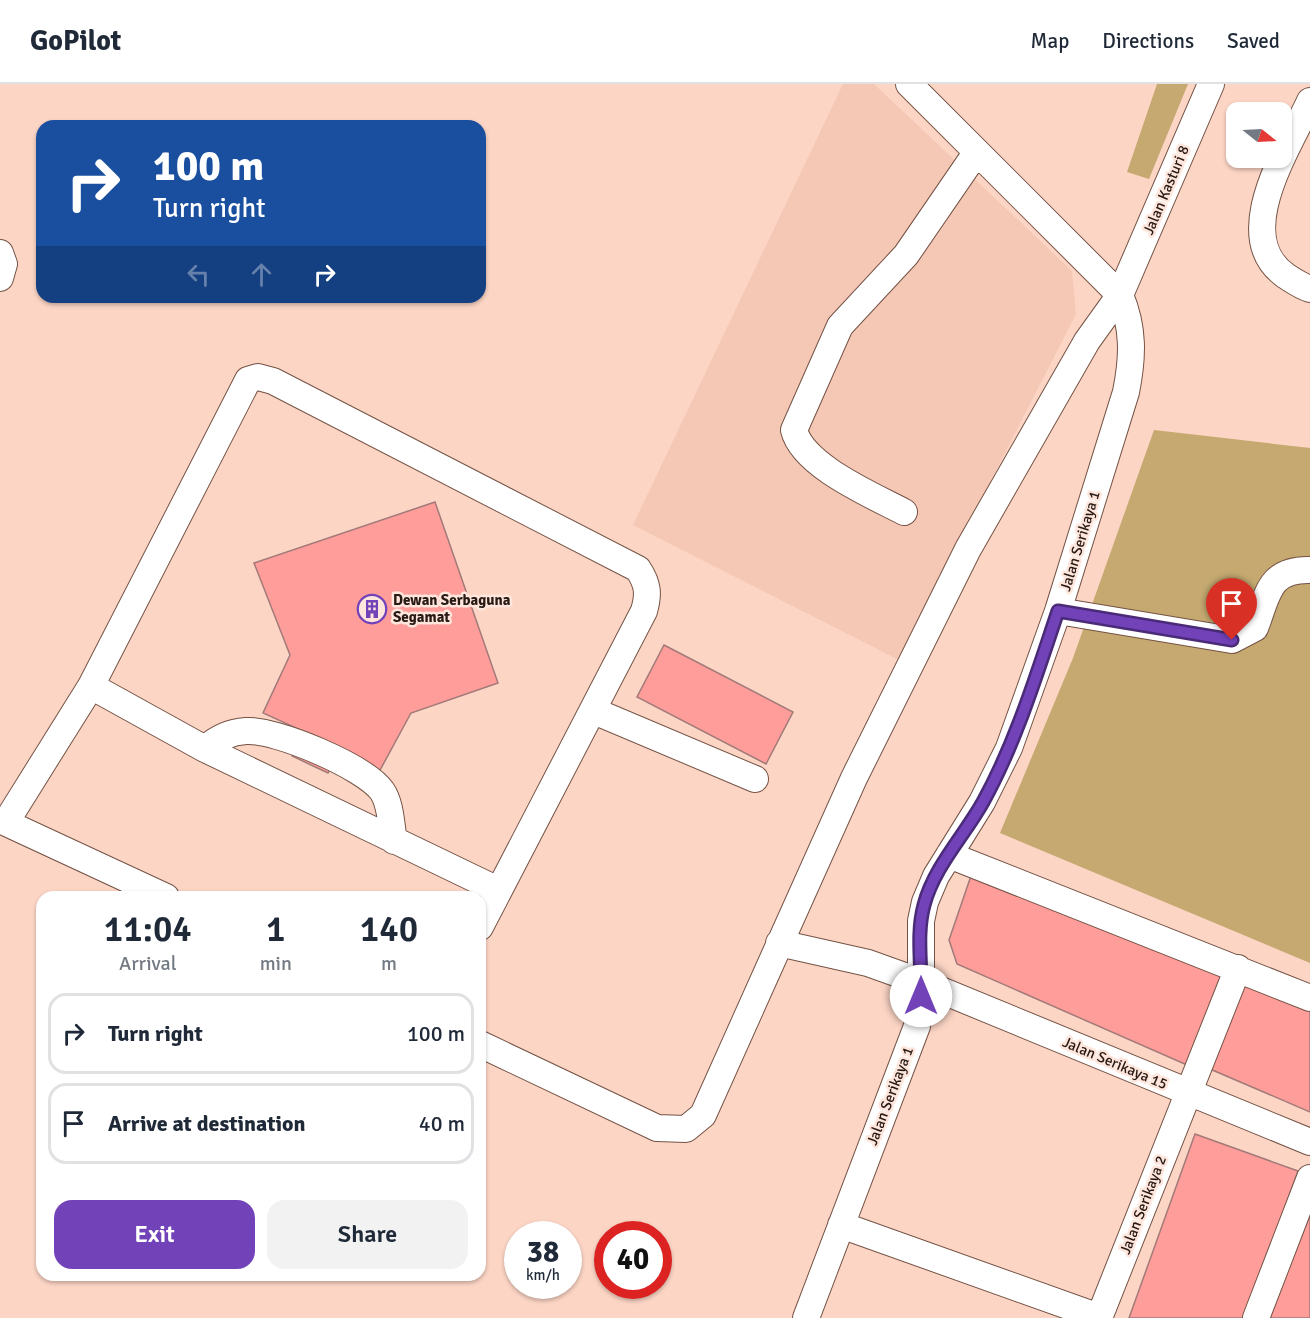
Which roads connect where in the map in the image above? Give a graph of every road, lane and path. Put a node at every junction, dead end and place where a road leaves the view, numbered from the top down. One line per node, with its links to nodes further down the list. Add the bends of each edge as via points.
1 (909, 84): 5 (street)
2 (1211, 84): 9 (street, Jalan Kasturi 8)
3 (1310, 101): 4 (street)
4 (1302, 145): 8 (street, via 1268,189 1262,241 1267,259)
5 (976, 153): 9 (street); 10 (street, via 906,255 840,326 794,430 796,439 812,458)
6 (0, 253): 7 (street, via 4,264)
7 (0, 278)
8 (1310, 289)
9 (1120, 295): 12 (street, Jalan Serikaya 1, via 1129,316 1132,362); 23 (street, Jalan Kasturi 8, via 1087,340 968,549)
10 (904, 512)
11 (1310, 570): 12 (street, via 1281,574 1273,583 1255,628 1232,640)
12 (1058, 611): 19 (street, Jalan Serikaya 1, via 1009,748)
13 (91, 686): 14 (street, via 248,380 258,377 436,463 638,569 646,581 648,598 644,611); 15 (street); 17 (street)
14 (594, 711): 16 (street); 20 (street)
15 (205, 748): 18 (street); 18 (street, via 220,737 260,731 300,742 335,759 382,791)
16 (755, 779)
17 (3, 821): 21 (street)
18 (394, 840): 20 (street)
19 (949, 855): 24 (street); 25 (street, Jalan Serikaya 1, via 925,902 921,921)
20 (498, 890): 22 (street)
21 (153, 891)
22 (486, 915)
23 (779, 943): 25 (street, Jalan Serikaya 15, via 868,963); 27 (street, Jalan Kasturi 8, via 703,1115 686,1129 657,1128)
24 (1238, 968): 26 (street); 28 (street, Jalan Serikaya 2)
25 (921, 982): 28 (street, Jalan Serikaya 15); 31 (street, Jalan Serikaya 1, via 917,1026)
26 (1310, 998)
27 (486, 1047)
28 (1187, 1093): 29 (street, Jalan Serikaya 15); 33 (street, Jalan Serikaya 2)
29 (1310, 1142)
30 (1310, 1178): 34 (street)
31 (841, 1225): 32 (street, Jalan Serikaya 1); 33 (street)
32 (806, 1318)
33 (1099, 1318)
34 (1256, 1318)

